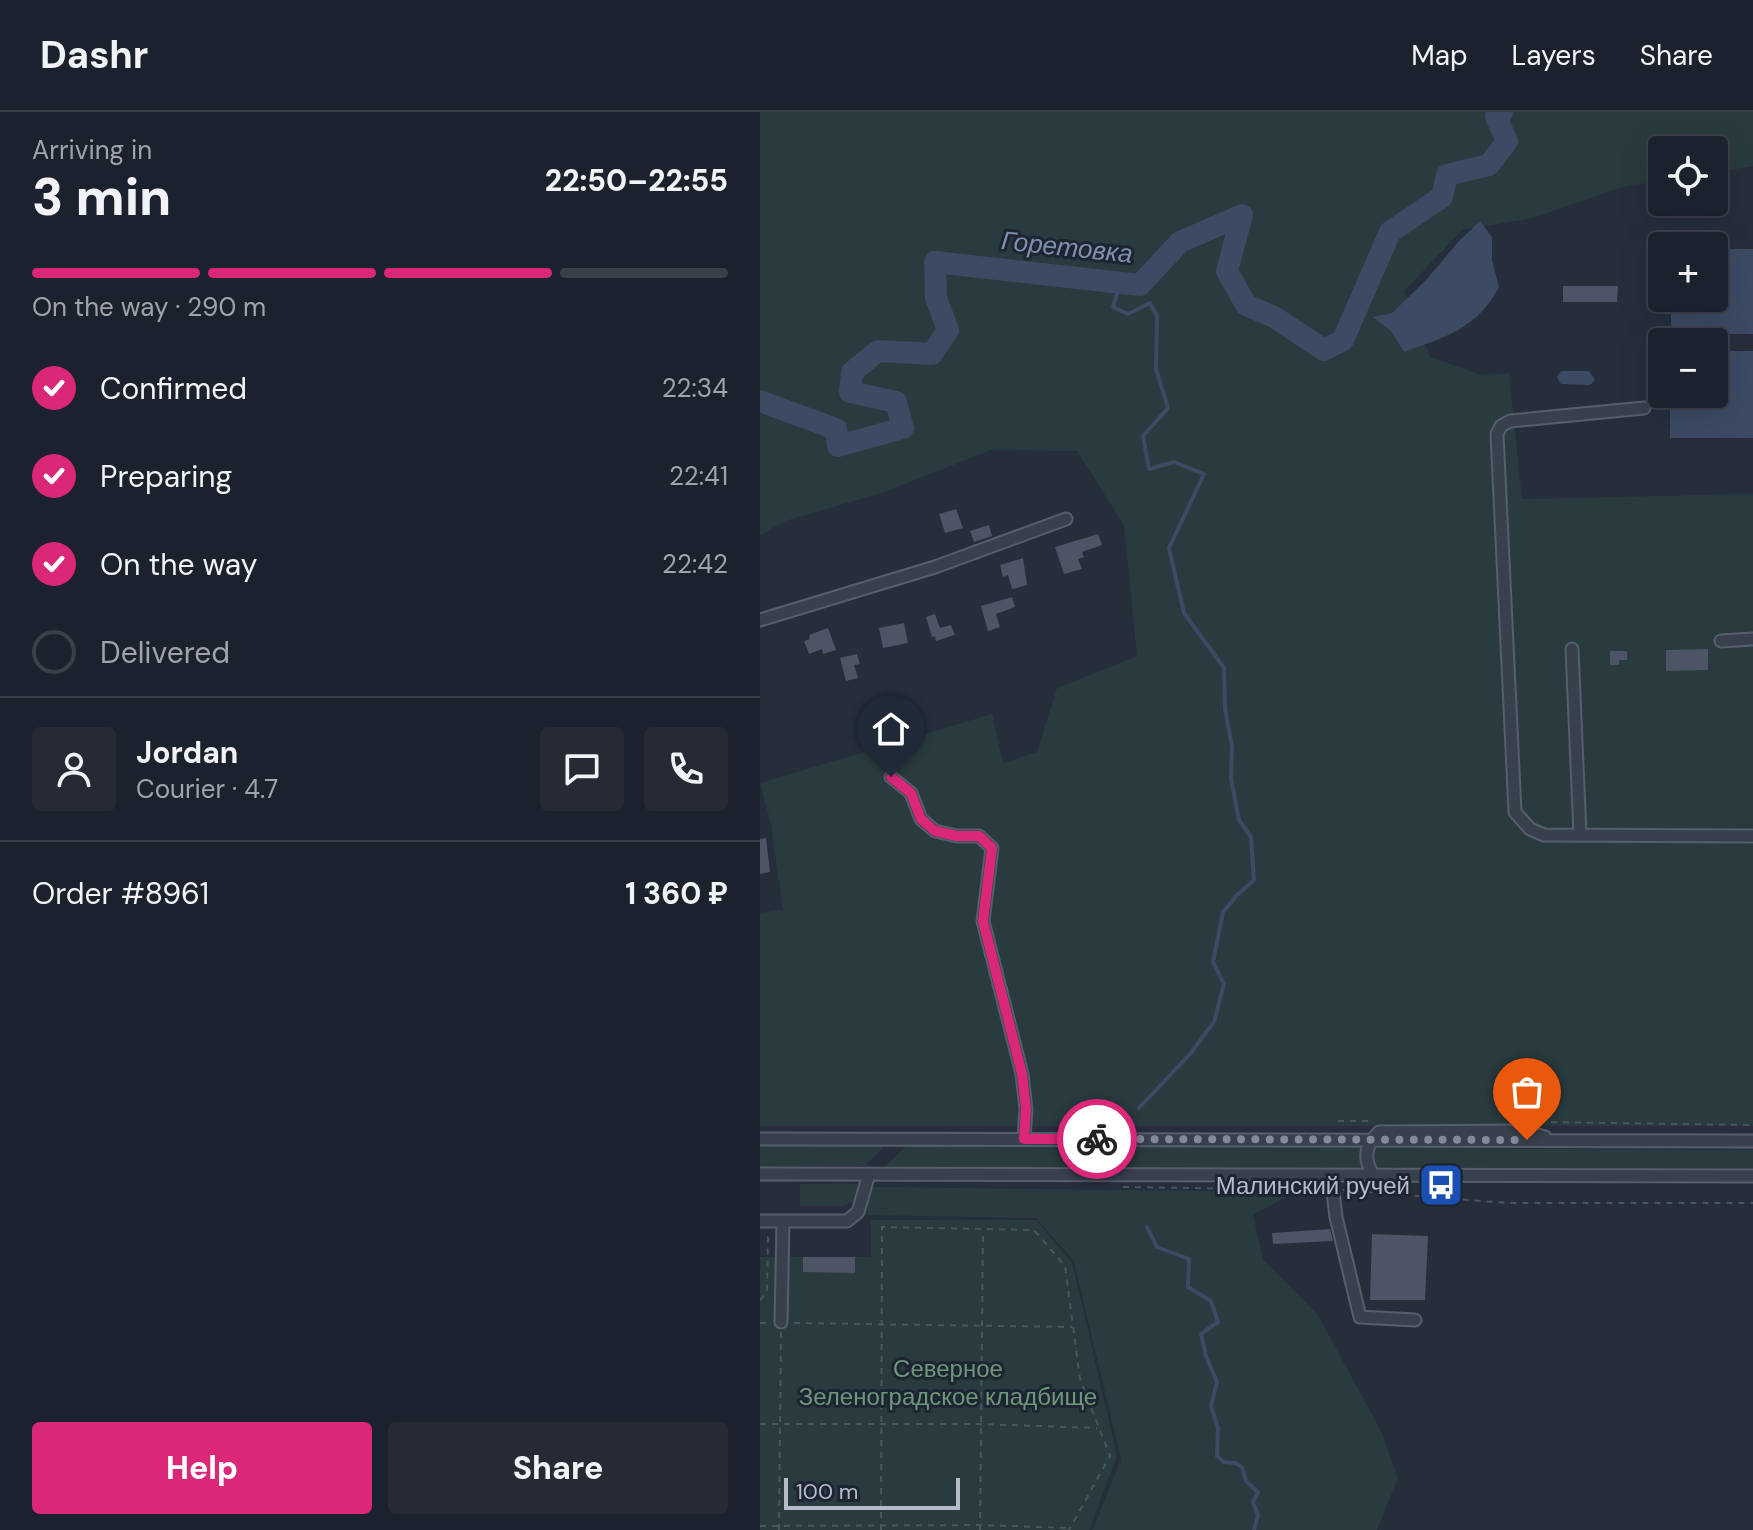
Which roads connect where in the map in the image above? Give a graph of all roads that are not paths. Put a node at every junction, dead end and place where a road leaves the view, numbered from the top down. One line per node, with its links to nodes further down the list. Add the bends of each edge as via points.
1 (1644, 408): 8 (street, via 1510,421 1497,434 1515,812 1544,835)
2 (1066, 519): 3 (street, via 935,567)
3 (760, 620)
4 (1753, 639): 5 (street)
5 (1721, 641)
6 (1572, 649): 8 (street)
7 (891, 777): 11 (street, via 911,793 921,819 935,831 979,836 992,848 983,921 1022,1074)
8 (1580, 834): 9 (street)
9 (1753, 836)
10 (760, 1139): 11 (street)
11 (1024, 1139): 12 (street)
12 (1371, 1140): 13 (street); 17 (street, via 1366,1160)
13 (1753, 1141)
14 (760, 1174): 15 (street)
15 (869, 1174): 16 (street); 20 (street, via 851,1219)
16 (1331, 1175): 17 (street); 21 (street, via 1360,1317)
17 (1373, 1175): 18 (street)
18 (1753, 1176)
19 (760, 1221): 20 (street)
20 (783, 1221): 22 (street)
21 (1415, 1320)
22 (781, 1322)

